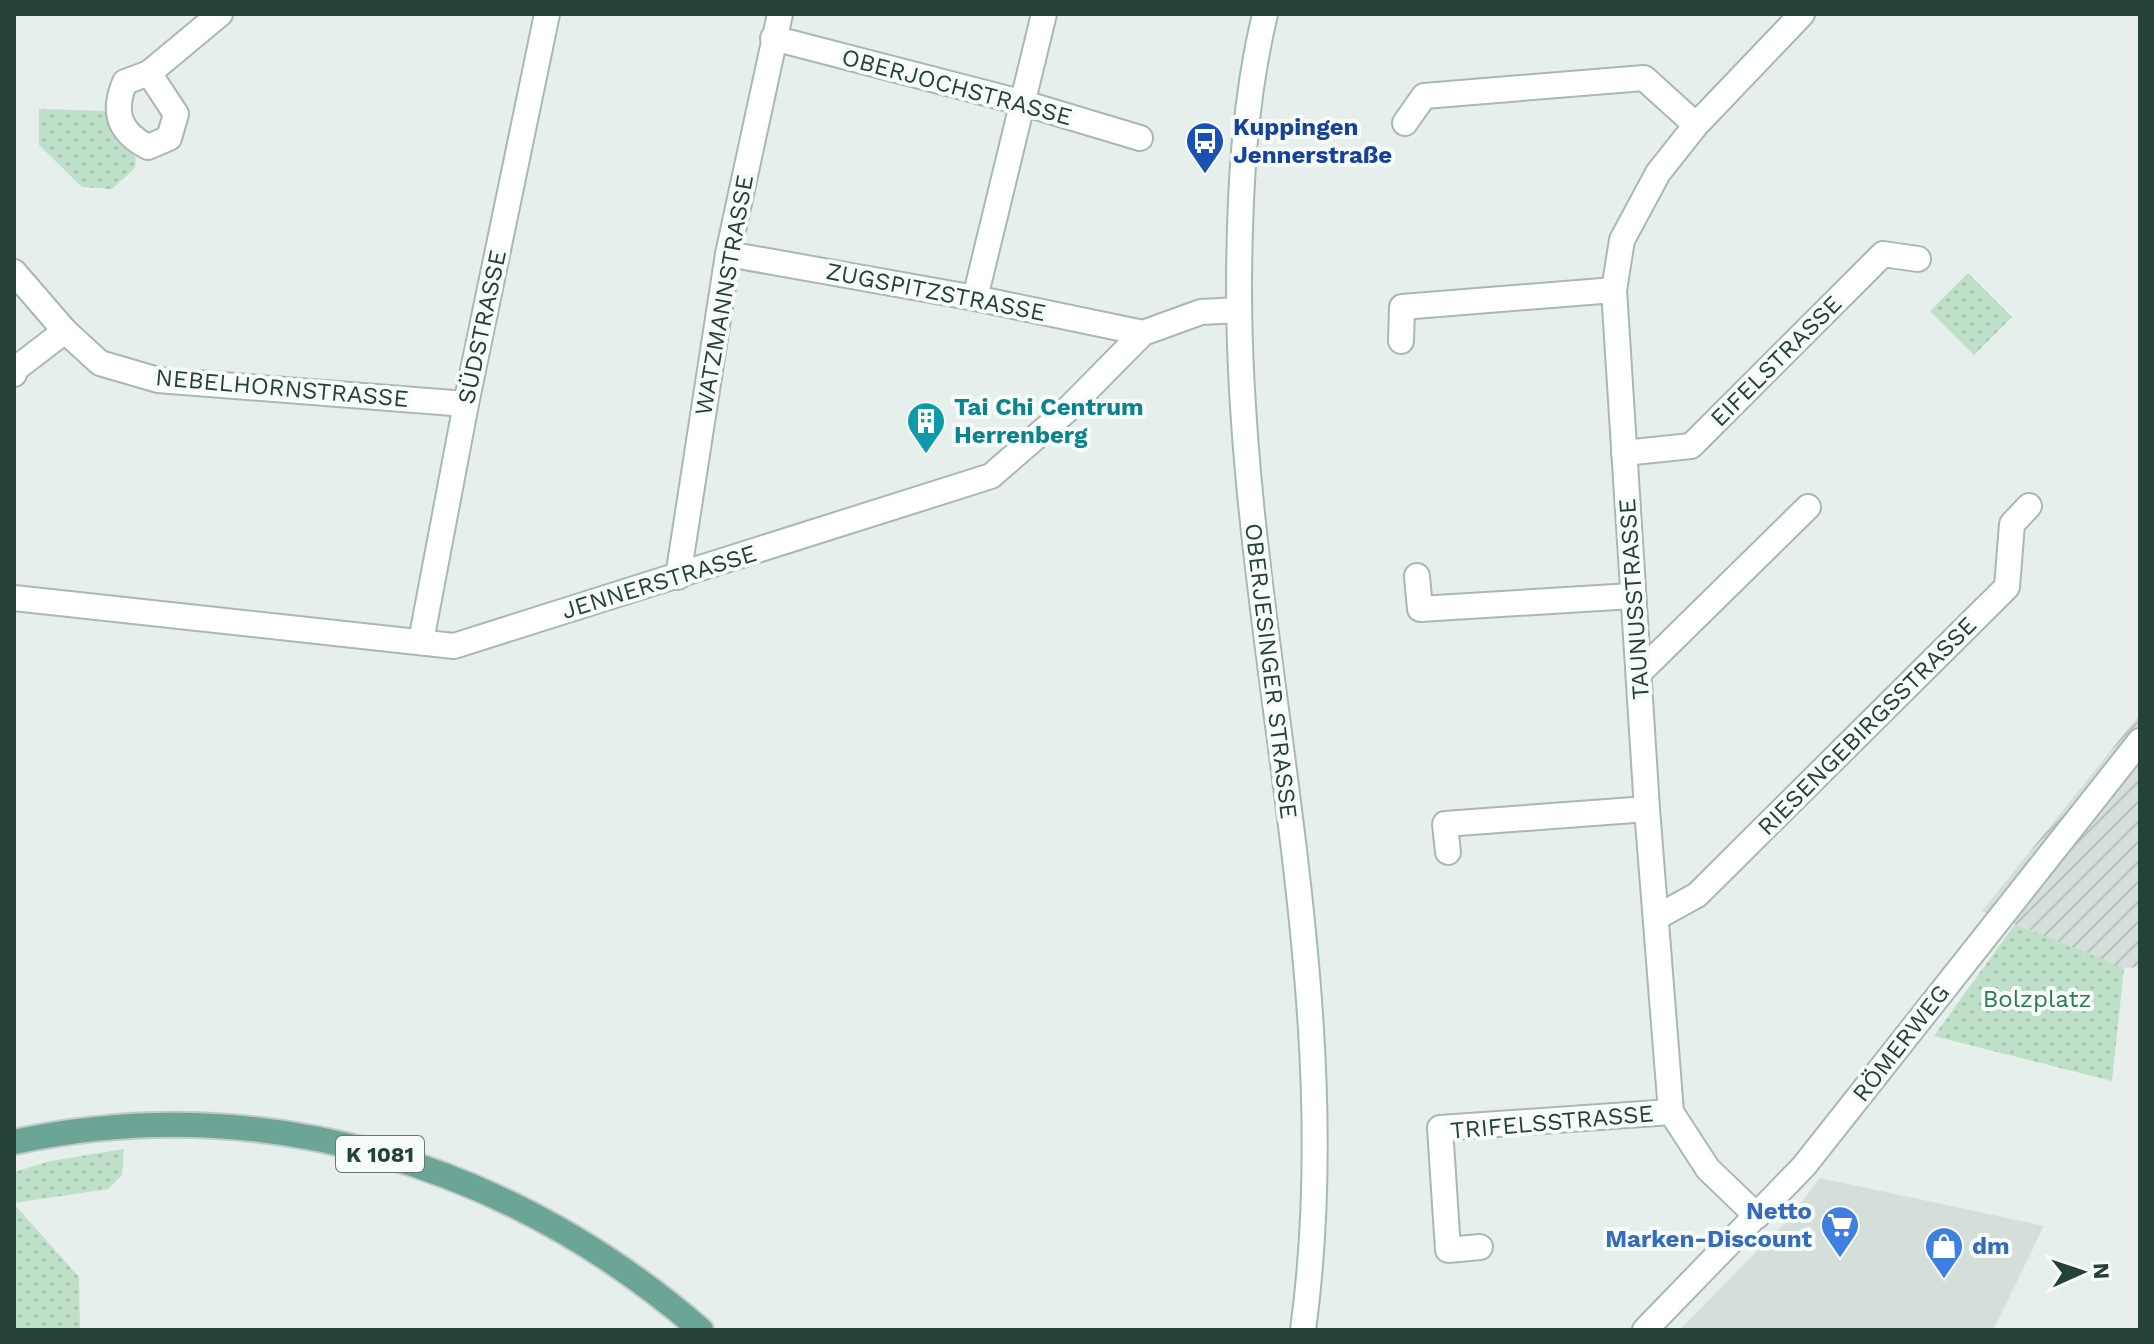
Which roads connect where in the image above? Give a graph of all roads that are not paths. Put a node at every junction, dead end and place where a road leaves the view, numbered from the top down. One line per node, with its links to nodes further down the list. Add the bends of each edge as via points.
1 (220, 14): 8 (street)
2 (547, 14): 23 (street, SÜDSTRASSE)
3 (780, 14): 7 (street, WATZMANNSTRASSE)
4 (1044, 14): 9 (street)
5 (1265, 14): 18 (street, OBERJESINGER STRASSE, via 1240,168)
6 (1802, 14): 11 (street, TAUNUSSTRASSE)
7 (773, 38): 9 (street, OBERJOCHSTRASSE); 13 (street, WATZMANNSTRASSE)
8 (149, 73)
9 (1020, 102): 12 (street, OBERJOCHSTRASSE); 17 (street)
10 (1405, 123): 11 (street, via 1424,96 1644,78)
11 (1696, 125): 16 (street, TAUNUSSTRASSE, via 1658,173 1622,240)
12 (1140, 138)
13 (728, 254): 17 (street, ZUGSPITZSTRASSE); 28 (street, WATZMANNSTRASSE)
14 (1918, 259): 24 (street, EIFELSTRASSE, via 1883,254 1691,446)
15 (14, 272): 19 (street, NEBELHORNSTRASSE)
16 (1614, 290): 21 (street, via 1402,307); 24 (street, TAUNUSSTRASSE)
17 (975, 298): 20 (street, ZUGSPITZSTRASSE)
18 (1239, 310): 20 (street, JENNERSTRASSE, via 1201,312); 42 (street, OBERJESINGER STRASSE, via 1245,468 1290,814 1310,1045 1313,1215)
19 (65, 331): 22 (street); 23 (street, NEBELHORNSTRASSE, via 100,363 158,380)
20 (1143, 333): 28 (street, JENNERSTRASSE, via 1066,411 991,476)
21 (1401, 341)
22 (14, 374)
23 (466, 404): 31 (street, SÜDSTRASSE)
24 (1624, 453): 29 (street, TAUNUSSTRASSE)
25 (2029, 506): 36 (street, RIESENGEBIRGSSTRASSE, via 2012,524 2007,587 1697,895)
26 (1808, 507): 32 (street)
27 (1417, 576): 29 (street, via 1420,609)
28 (678, 577): 31 (street, JENNERSTRASSE, via 454,646)
29 (1632, 596): 32 (street, TAUNUSSTRASSE)
30 (14, 598): 31 (street, JENNERSTRASSE)
31 (421, 641)
32 (1639, 673): 34 (street, TAUNUSSTRASSE)
33 (2140, 741): 39 (street, RÖMERWEG, via 1804,1166)
34 (1647, 809): 35 (street, via 1445,824); 36 (street, TAUNUSSTRASSE)
35 (1448, 852)
36 (1657, 917): 37 (street, TAUNUSSTRASSE)
37 (1671, 1112): 39 (street, TAUNUSSTRASSE, via 1708,1169); 40 (street, TRIFELSSTRASSE, via 1440,1128 1448,1250)
38 (14, 1142): 41 (main road, K 1081, via 166,1126 246,1129 356,1147 441,1172 542,1218 611,1259)
39 (1757, 1216): 43 (street, RÖMERWEG)
40 (1480, 1247)
41 (701, 1330)
42 (1303, 1330)
43 (1645, 1330)

